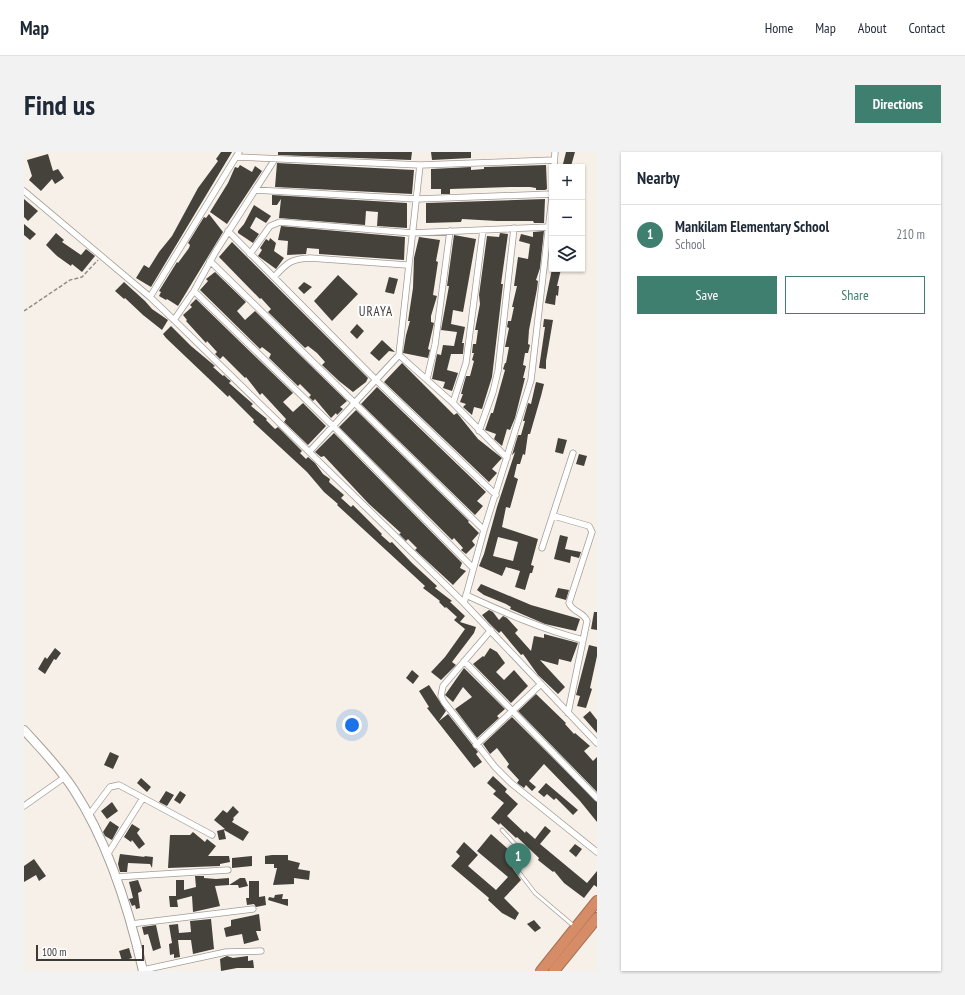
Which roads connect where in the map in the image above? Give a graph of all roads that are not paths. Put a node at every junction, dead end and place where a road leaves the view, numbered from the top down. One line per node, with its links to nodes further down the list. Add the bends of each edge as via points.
1 (555, 152): 4 (street)
2 (238, 154): 3 (street); 22 (street)
3 (275, 159): 6 (street); 7 (street)
4 (554, 160): 5 (street); 6 (street)
5 (554, 164)
6 (420, 165): 10 (street)
7 (255, 190): 10 (street); 14 (street)
8 (24, 191): 22 (street)
9 (549, 195): 10 (street)
10 (417, 199): 16 (street)
11 (549, 227): 12 (street); 33 (street, via 531,380)
12 (514, 228): 13 (street); 30 (street, via 498,371)
13 (483, 230): 15 (street); 28 (street, via 466,364)
14 (228, 231): 17 (street); 18 (street)
15 (450, 231): 16 (street); 25 (street)
16 (412, 233): 17 (street, via 280,222 270,226); 19 (street)
17 (250, 254): 20 (street)
18 (210, 262): 21 (street); 27 (street)
19 (408, 265): 20 (street, via 296,259 285,265); 24 (street)
20 (274, 277): 26 (street)
21 (194, 291): 23 (street); 29 (street)
22 (150, 297): 23 (street)
23 (174, 320): 31 (street)
24 (399, 355): 25 (street); 26 (street)
25 (428, 379): 28 (street)
26 (376, 380): 27 (street); 34 (street)
27 (354, 402): 29 (street); 36 (street)
28 (453, 403): 30 (street)
29 (332, 426): 31 (street); 38 (street)
30 (479, 431): 33 (street)
31 (309, 452): 40 (street)
32 (573, 453): 35 (street)
33 (507, 458): 34 (street)
34 (496, 495): 36 (street)
35 (554, 516): 37 (street); 42 (street, via 589,526 592,530 570,603 572,608 586,618)
36 (484, 530): 38 (street)
37 (542, 548)
38 (473, 568): 39 (street)
39 (466, 595): 40 (street); 42 (street, via 551,632)
40 (464, 603): 41 (street)
41 (490, 630): 43 (street); 44 (street)
42 (583, 640): 46 (street)
43 (464, 661): 45 (street); 49 (street, via 443,686 441,696)
44 (541, 684): 45 (street); 46 (street)
45 (514, 711): 49 (street); 52 (street)
46 (568, 713): 48 (street)
47 (24, 730): 50 (street)
48 (597, 743)
49 (476, 745): 57 (street, via 511,783)
50 (64, 776): 53 (street); 54 (street)
51 (143, 798): 54 (street, via 115,785 110,787); 56 (street); 58 (street)
52 (597, 798)
53 (24, 806)
54 (89, 815): 58 (street)
55 (502, 830): 65 (lane, via 523,853 516,867 532,890)
56 (212, 835)
57 (597, 852)
58 (107, 855): 60 (street)
59 (228, 870): 60 (street)
60 (115, 877): 64 (street)
61 (597, 901): 65 (highway)
62 (253, 909): 64 (street)
63 (597, 918): 69 (highway)
64 (131, 924): 67 (street)
65 (575, 927): 68 (highway)
66 (261, 951): 67 (street, via 226,952)
67 (143, 971)
68 (540, 971)
69 (554, 971)

